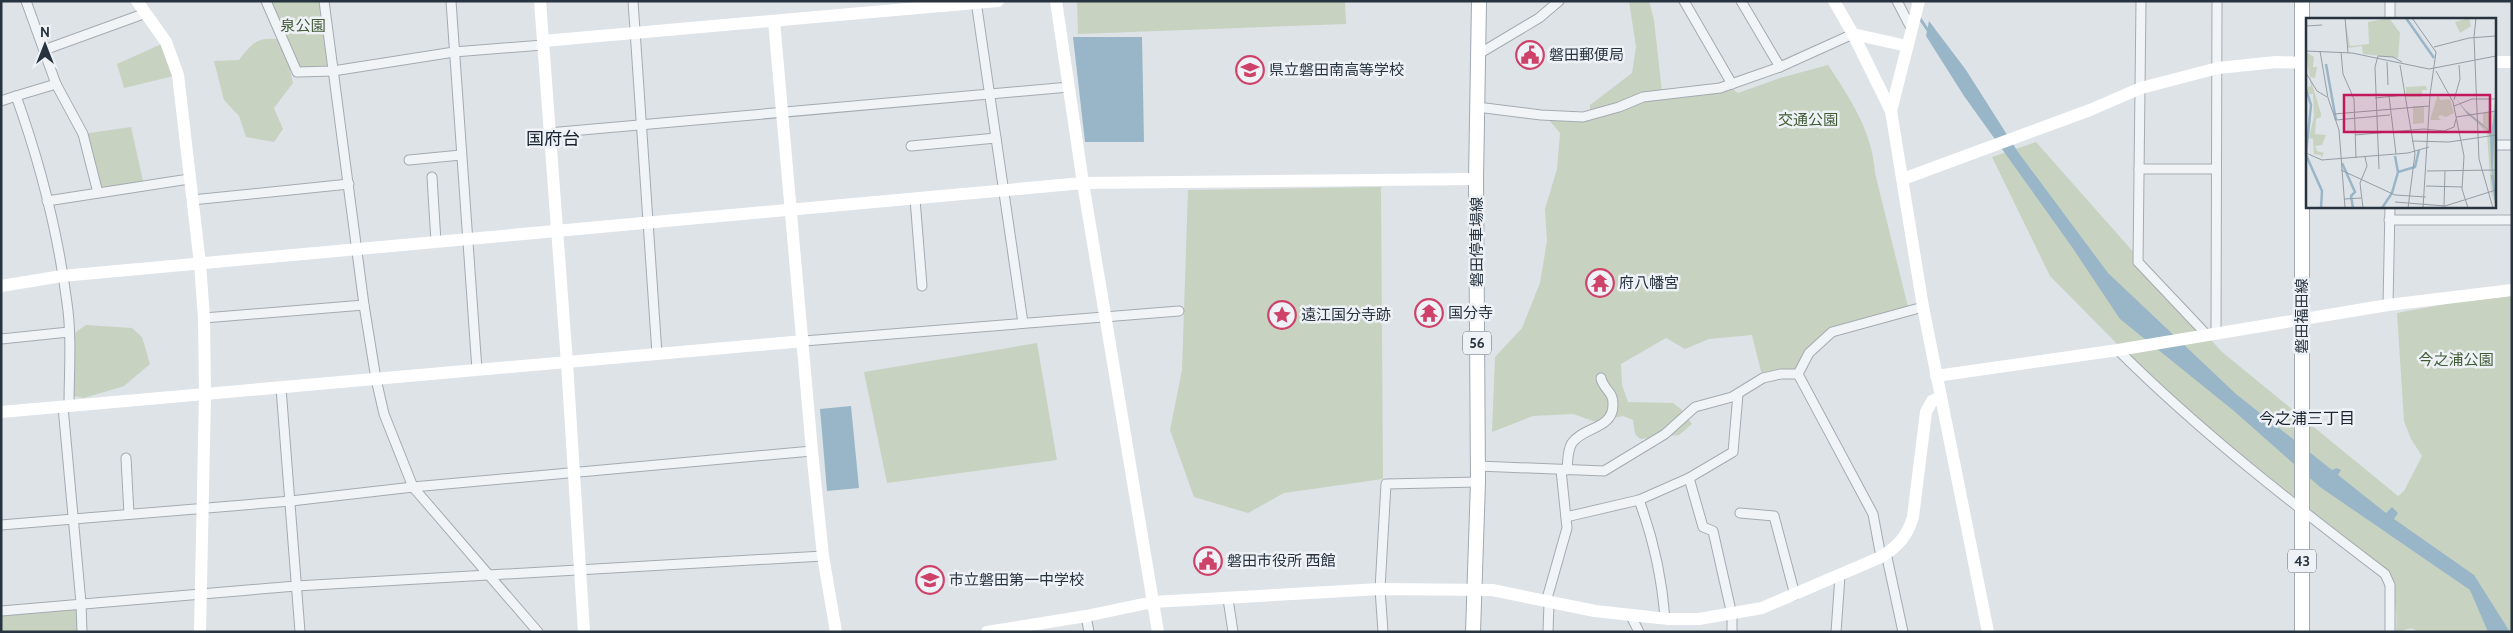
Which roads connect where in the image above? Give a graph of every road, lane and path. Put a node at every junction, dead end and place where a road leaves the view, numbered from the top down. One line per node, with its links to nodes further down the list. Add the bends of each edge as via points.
1 (26, 1): 31 (street)
2 (137, 1): 23 (street)
3 (266, 1): 39 (street, via 298,72)
4 (324, 1): 39 (street)
5 (451, 1): 32 (street)
6 (540, 1): 29 (street)
7 (633, 1): 27 (street)
8 (998, 1): 20 (street)
9 (1056, 1): 42 (street)
10 (1479, 1): 33 (main road, 磐田停車場線 / 56)
11 (1559, 1): 33 (street, via 1539,18)
12 (1684, 1): 41 (street)
13 (1741, 1): 37 (street)
14 (1834, 1): 28 (street)
15 (1897, 1): 26 (street)
16 (2141, 1): 43 (street)
17 (2217, 1): 38 (street)
18 (2302, 1): 36 (main road, 磐田福田線 / 43)
19 (2390, 1): 24 (street)
20 (976, 2): 22 (street); 44 (street)
21 (1919, 2): 26 (street)
22 (884, 6): 25 (street)
23 (146, 13): 31 (street); 63 (street, via 168,47 178,75)
24 (2390, 18)
25 (774, 20): 27 (street); 49 (street)
26 (1912, 26): 30 (street)
27 (635, 32): 29 (street); 50 (street)
28 (1854, 34): 30 (street); 37 (street); 48 (street)
29 (543, 43): 32 (street); 51 (street)
30 (1907, 46): 48 (street)
31 (44, 50): 40 (street)
32 (454, 52): 39 (street); 56 (street)
33 (1476, 55): 47 (main road, 磐田停車場線 / 56)
34 (2496, 62): 35 (street)
35 (2512, 62)
36 (2304, 63): 38 (street, via 2276,62); 91 (main road, 磐田福田線 / 43)
37 (1780, 67): 41 (street)
38 (2218, 68): 43 (street); 59 (street)
39 (334, 71): 65 (street)
40 (56, 84): 45 (street); 67 (street, via 83,134)
41 (1732, 84): 47 (street, via 1643,97 1583,117)
42 (1069, 87): 44 (street); 64 (street)
43 (2141, 88): 58 (street); 62 (street)
44 (989, 94): 49 (street); 52 (street)
45 (16, 96): 46 (street); 70 (street)
46 (1, 101)
47 (1477, 107): 61 (main road, 磐田停車場線 / 56)
48 (1890, 111): 62 (street)
49 (782, 112): 50 (street); 72 (street)
50 (642, 125): 51 (street); 75 (street)
51 (548, 133): 76 (street)
52 (996, 138): 55 (street); 66 (street)
53 (2496, 145): 54 (street)
54 (2512, 145)
55 (911, 146)
56 (462, 155): 57 (street); 77 (street)
57 (409, 160)
58 (2140, 169): 59 (street); 94 (street, via 2138,262)
59 (2216, 169): 94 (street)
60 (432, 178): 78 (street)
61 (1476, 179): 64 (street); 113 (main road, 磐田停車場線 / 56)
62 (1903, 179): 87 (street)
63 (189, 180): 67 (street); 69 (street)
64 (1083, 183): 66 (street); 89 (street)
65 (349, 184): 69 (street); 79 (street)
66 (1004, 190): 68 (street); 92 (street)
67 (98, 193): 70 (street)
68 (915, 199): 72 (street); 83 (street)
69 (192, 200): 80 (street)
70 (48, 201): 81 (street)
71 (2390, 208): 73 (street)
72 (791, 210): 75 (street); 96 (street)
73 (2389, 220): 74 (street); 86 (street)
74 (2512, 220)
75 (649, 224): 76 (street); 98 (street)
76 (556, 232): 77 (street); 99 (street)
77 (467, 239): 78 (street); 100 (street)
78 (436, 242): 79 (street)
79 (358, 250): 80 (street); 85 (street)
80 (200, 264): 81 (street); 90 (street)
81 (62, 276): 82 (street); 93 (street)
82 (1, 286)
83 (922, 286)
84 (2512, 290): 86 (street)
85 (364, 305): 90 (street); 104 (street)
86 (2388, 305): 91 (street)
87 (1923, 307): 101 (street, via 1832,332 1809,353); 102 (street)
88 (1179, 311): 89 (street)
89 (1106, 316): 92 (street); 139 (street)
90 (204, 318): 107 (street)
91 (2302, 321): 94 (street); 122 (main road, 磐田福田線 / 43)
92 (1023, 323): 96 (street)
93 (69, 332): 95 (street); 109 (street)
94 (2211, 334): 97 (street)
95 (1, 339)
96 (804, 341): 98 (street); 111 (street)
97 (2120, 350): 102 (street); 122 (street, via 2150,380)
98 (657, 354): 99 (street)
99 (567, 363): 100 (street); 115 (street)
100 (477, 370): 104 (street)
101 (1798, 374): 106 (street, via 1763,378); 128 (street, via 1873,514)
102 (1936, 376): 108 (street)
103 (1601, 378): 114 (street, via 1613,396 1613,411 1603,424 1572,443)
104 (376, 379): 105 (street); 118 (street, via 384,414)
105 (281, 388): 107 (street); 120 (street, via 286,474)
106 (1738, 394): 114 (street, via 1695,407 1665,434 1604,471); 116 (street, via 1733,452)
107 (205, 395): 109 (street); 121 (street)
108 (1941, 397): 128 (street, via 1932,401 1926,412 1913,517 1908,533); 164 (street)
109 (66, 407): 110 (street); 125 (street)
110 (1, 412)
111 (812, 451): 115 (street); 129 (street)
112 (126, 458): 124 (street)
113 (1478, 466): 114 (street); 117 (main road, 磐田停車場線 / 56)
114 (1564, 470): 126 (street)
115 (573, 473): 118 (street); 130 (street)
116 (1689, 478): 119 (street); 143 (street, via 1703,528 1713,531)
117 (1478, 482): 134 (street, via 1386,484); 135 (main road, 磐田停車場線 / 56)
118 (413, 487): 120 (street); 131 (street)
119 (1639, 500): 126 (street); 146 (street, via 1654,549)
120 (291, 501): 121 (street); 133 (street)
121 (201, 508): 124 (street); 136 (street)
122 (2302, 511): 165 (main road, 磐田福田線 / 43); 166 (street, via 2385,574 2390,585)
123 (1740, 513): 137 (street, via 1774,516)
124 (129, 514): 125 (street)
125 (73, 518): 127 (street); 141 (street)
126 (1566, 518): 140 (street, via 1567,528)
127 (1, 525)
128 (1884, 555): 132 (street); 163 (street)
129 (823, 556): 130 (street); 152 (street)
130 (579, 570): 131 (street); 151 (street)
131 (488, 576): 133 (street); 150 (street)
132 (1840, 576): 137 (street); 162 (street)
133 (296, 586): 136 (street); 149 (street)
134 (1380, 590): 135 (street); 138 (street); 157 (street)
135 (1474, 590): 140 (street, via 1492,590); 158 (main road, 磐田停車場線 / 56)
136 (200, 595): 141 (street); 148 (street)
137 (1795, 595): 143 (street, via 1762,608)
138 (1228, 598): 139 (street); 156 (street)
139 (1153, 602): 144 (street); 155 (street)
140 (1548, 602): 145 (street); 159 (street)
141 (81, 603): 142 (street); 147 (street)
142 (1, 611)
143 (1732, 614): 146 (street, via 1699,619); 161 (street)
144 (1086, 616): 153 (street); 154 (street)
145 (1631, 616): 146 (street); 160 (street)
146 (1665, 619)
147 (82, 632)
148 (200, 632)
149 (300, 632)
150 (538, 632)
151 (584, 632)
152 (836, 632)
153 (987, 632)
154 (1088, 632)
155 (1158, 632)
156 (1233, 632)
157 (1383, 632)
158 (1473, 632)
159 (1548, 632)
160 (1640, 632)
161 (1732, 632)
162 (1836, 632)
163 (1903, 632)
164 (1988, 632)
165 (2302, 632)
166 (2390, 632)

